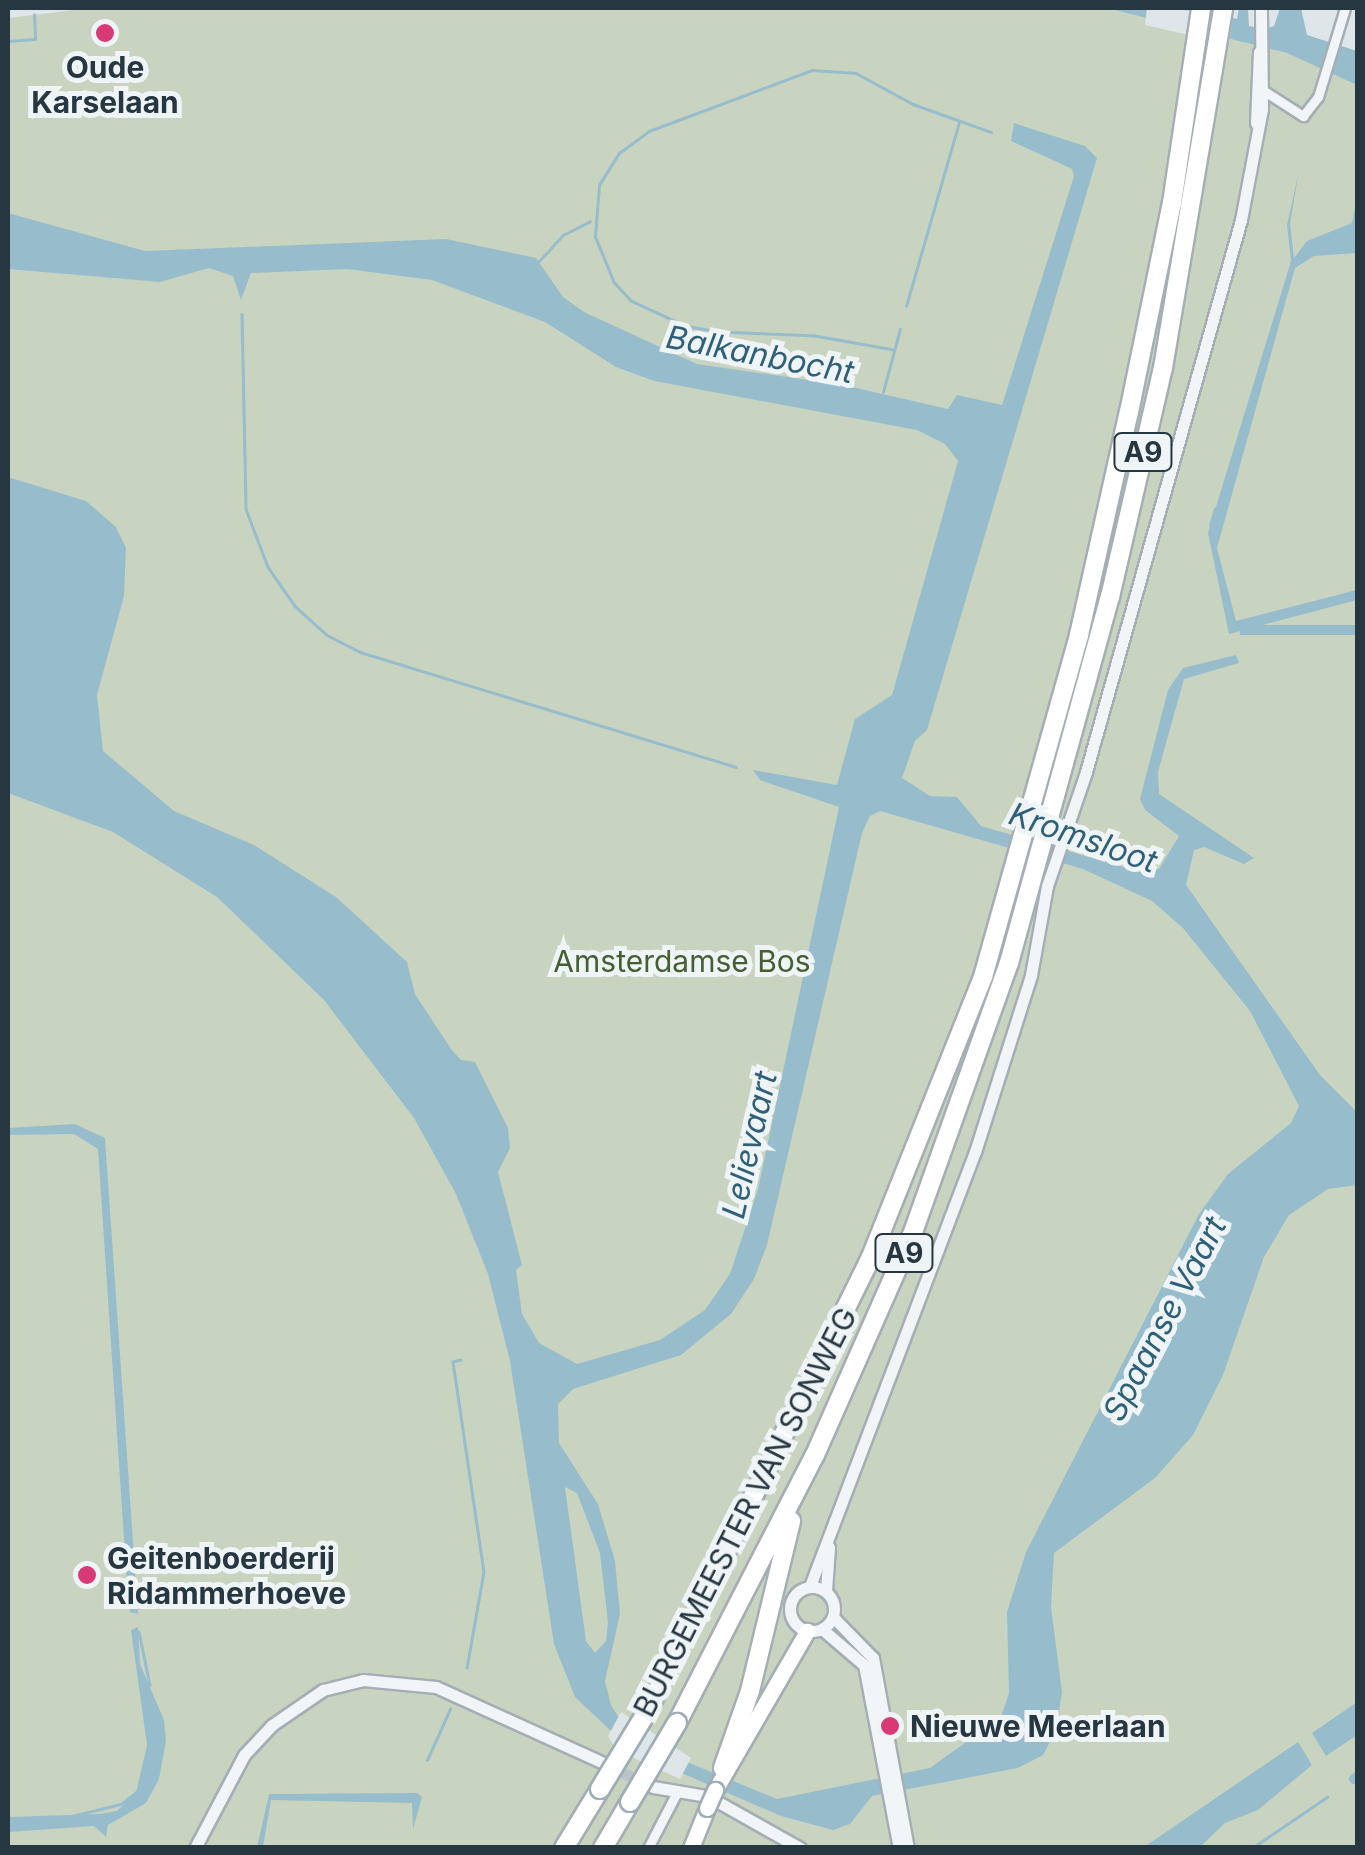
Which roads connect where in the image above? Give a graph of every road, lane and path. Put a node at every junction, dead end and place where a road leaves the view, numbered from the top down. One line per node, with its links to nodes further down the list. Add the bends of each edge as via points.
1 (1201, 8): 22 (highway, BURGEMEESTER VAN SONWEG / A9, bridge, via 1130,412 1028,822 956,1056 904,1184 648,1710)
2 (1224, 8): 6 (highway, BURGEMEESTER VAN SONWEG / A9, via 1163,368)
3 (1345, 8): 5 (street, via 1322,83 1303,116)
4 (1261, 14): 5 (street)
5 (1260, 88): 6 (street, via 1238,230 1086,772)
6 (1057, 824): 7 (highway, BURGEMEESTER VAN SONWEG / A9)
7 (1040, 885): 8 (highway, BURGEMEESTER VAN SONWEG / A9, via 912,1235); 9 (street, via 1030,975 975,1152)
8 (815, 1455): 16 (highway, A9); 23 (highway, BURGEMEESTER VAN SONWEG / A9, bridge, via 677,1723)
9 (829, 1538): 10 (street); 11 (street)
10 (810, 1586): 11 (street); 13 (street, via 796,1593 790,1607 794,1622)
11 (826, 1591): 12 (street)
12 (833, 1617): 13 (street); 15 (street, via 873,1658)
13 (814, 1630): 15 (street, via 864,1665); 16 (main road)
14 (606, 1764): 21 (street, via 436,1688 364,1680 323,1690 272,1724 244,1756)
15 (888, 1765): 20 (street)
16 (724, 1768): 19 (main road, bridge)
17 (653, 1787): 18 (street)
18 (676, 1794): 19 (street); 24 (street)
19 (709, 1802): 25 (main road); 26 (street)
20 (895, 1803): 27 (street); 28 (street)
21 (195, 1848)
22 (564, 1848)
23 (603, 1848)
24 (648, 1848)
25 (691, 1848)
26 (800, 1848)
27 (898, 1848)
28 (908, 1848)

